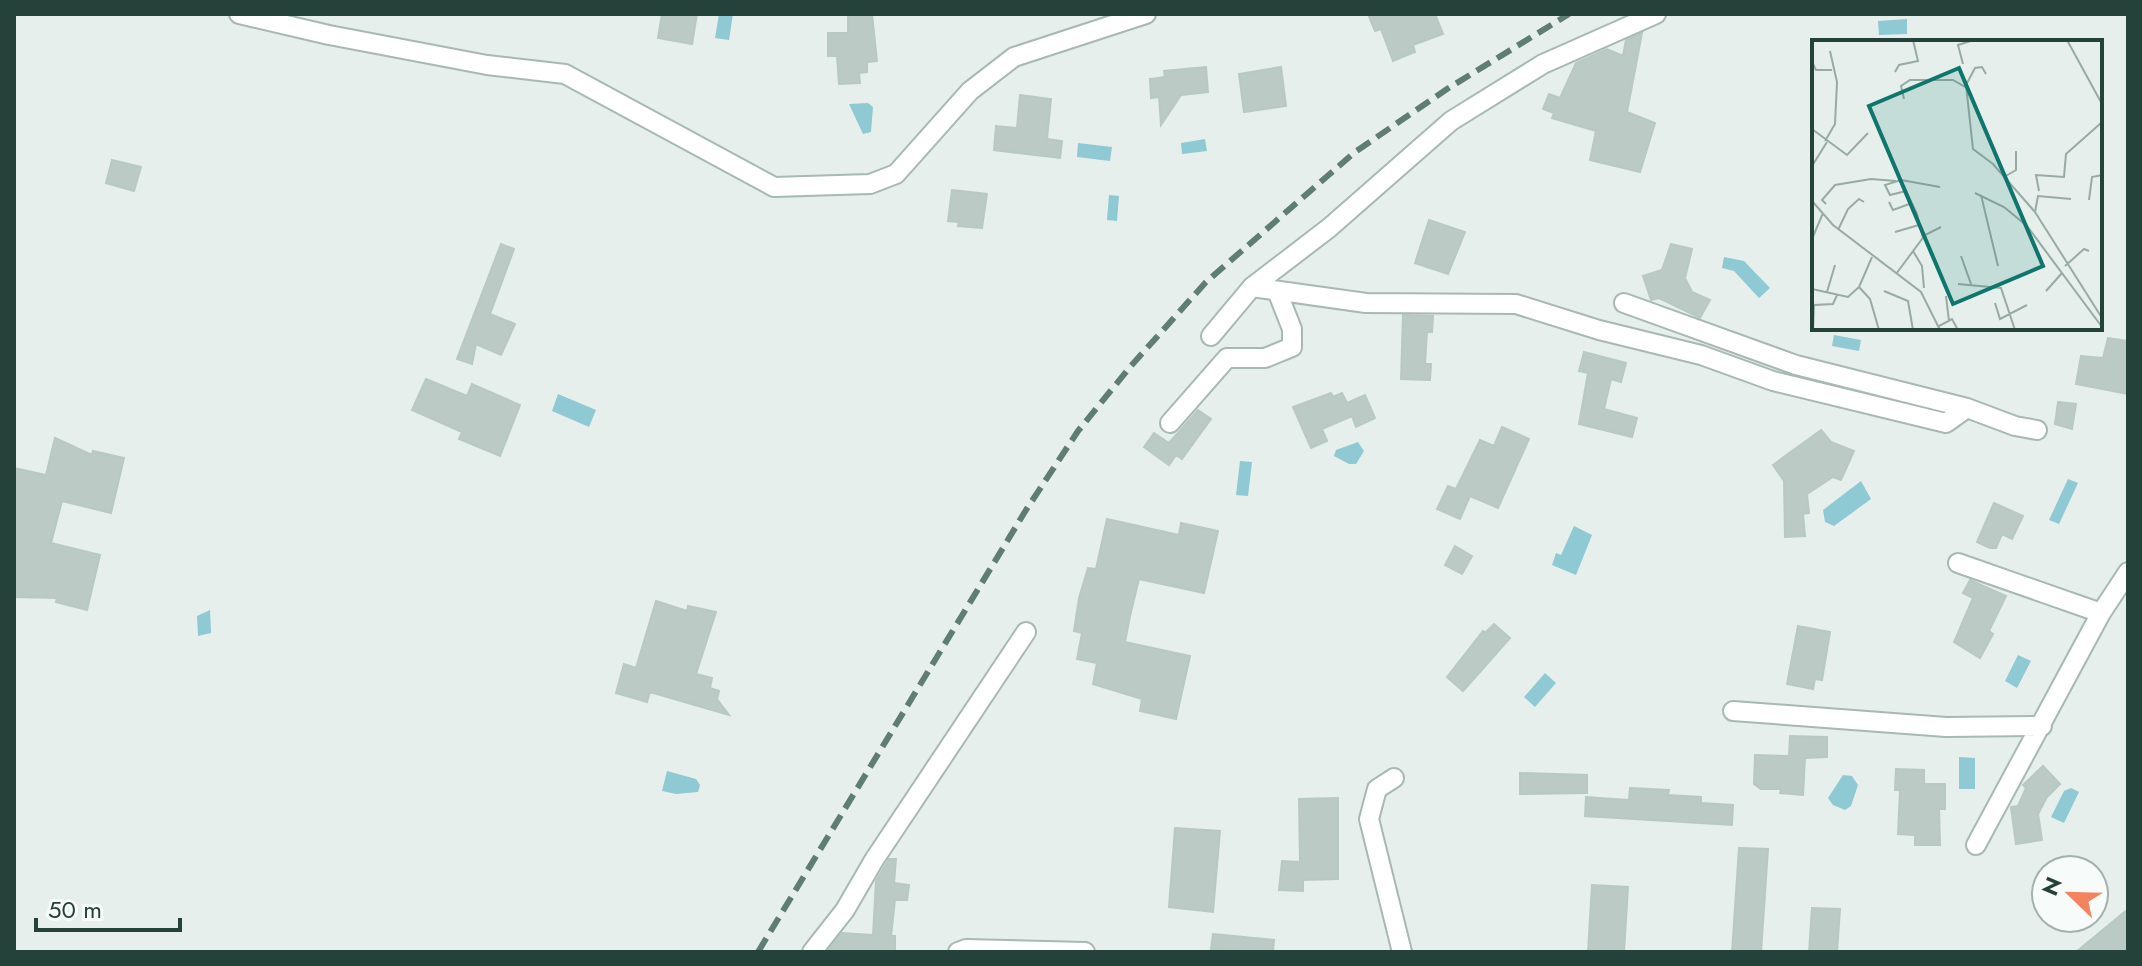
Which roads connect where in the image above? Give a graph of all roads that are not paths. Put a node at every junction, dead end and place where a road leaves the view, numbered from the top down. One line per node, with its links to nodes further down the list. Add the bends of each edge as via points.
1 (239, 14): 2 (street, via 472,62 565,74 774,187 803,189 870,184 896,174 970,91 1014,57)
2 (1146, 14)
3 (1656, 14): 4 (street, via 1543,64 1451,121 1329,228)
4 (1252, 287): 5 (street); 7 (street)
5 (1277, 291): 8 (street, via 1366,303 1516,304 1701,355 1773,381 1946,423); 9 (street, via 1292,329 1292,347 1265,358 1227,358)
6 (1624, 303): 8 (street, via 1796,365)
7 (1211, 336)
8 (1967, 408): 10 (street)
9 (1170, 423)
10 (2037, 430)
11 (1958, 563): 13 (street)
12 (2128, 572): 13 (street)
13 (2101, 613): 16 (street)
14 (1026, 632): 19 (street, via 845,910)
15 (1733, 711): 16 (street, via 1946,727)
16 (2042, 726): 18 (street)
17 (1394, 778): 22 (street, via 1377,789 1369,819)
18 (1976, 845)
19 (812, 952)
20 (958, 952): 21 (street)
21 (1085, 952)
22 (1402, 952)

